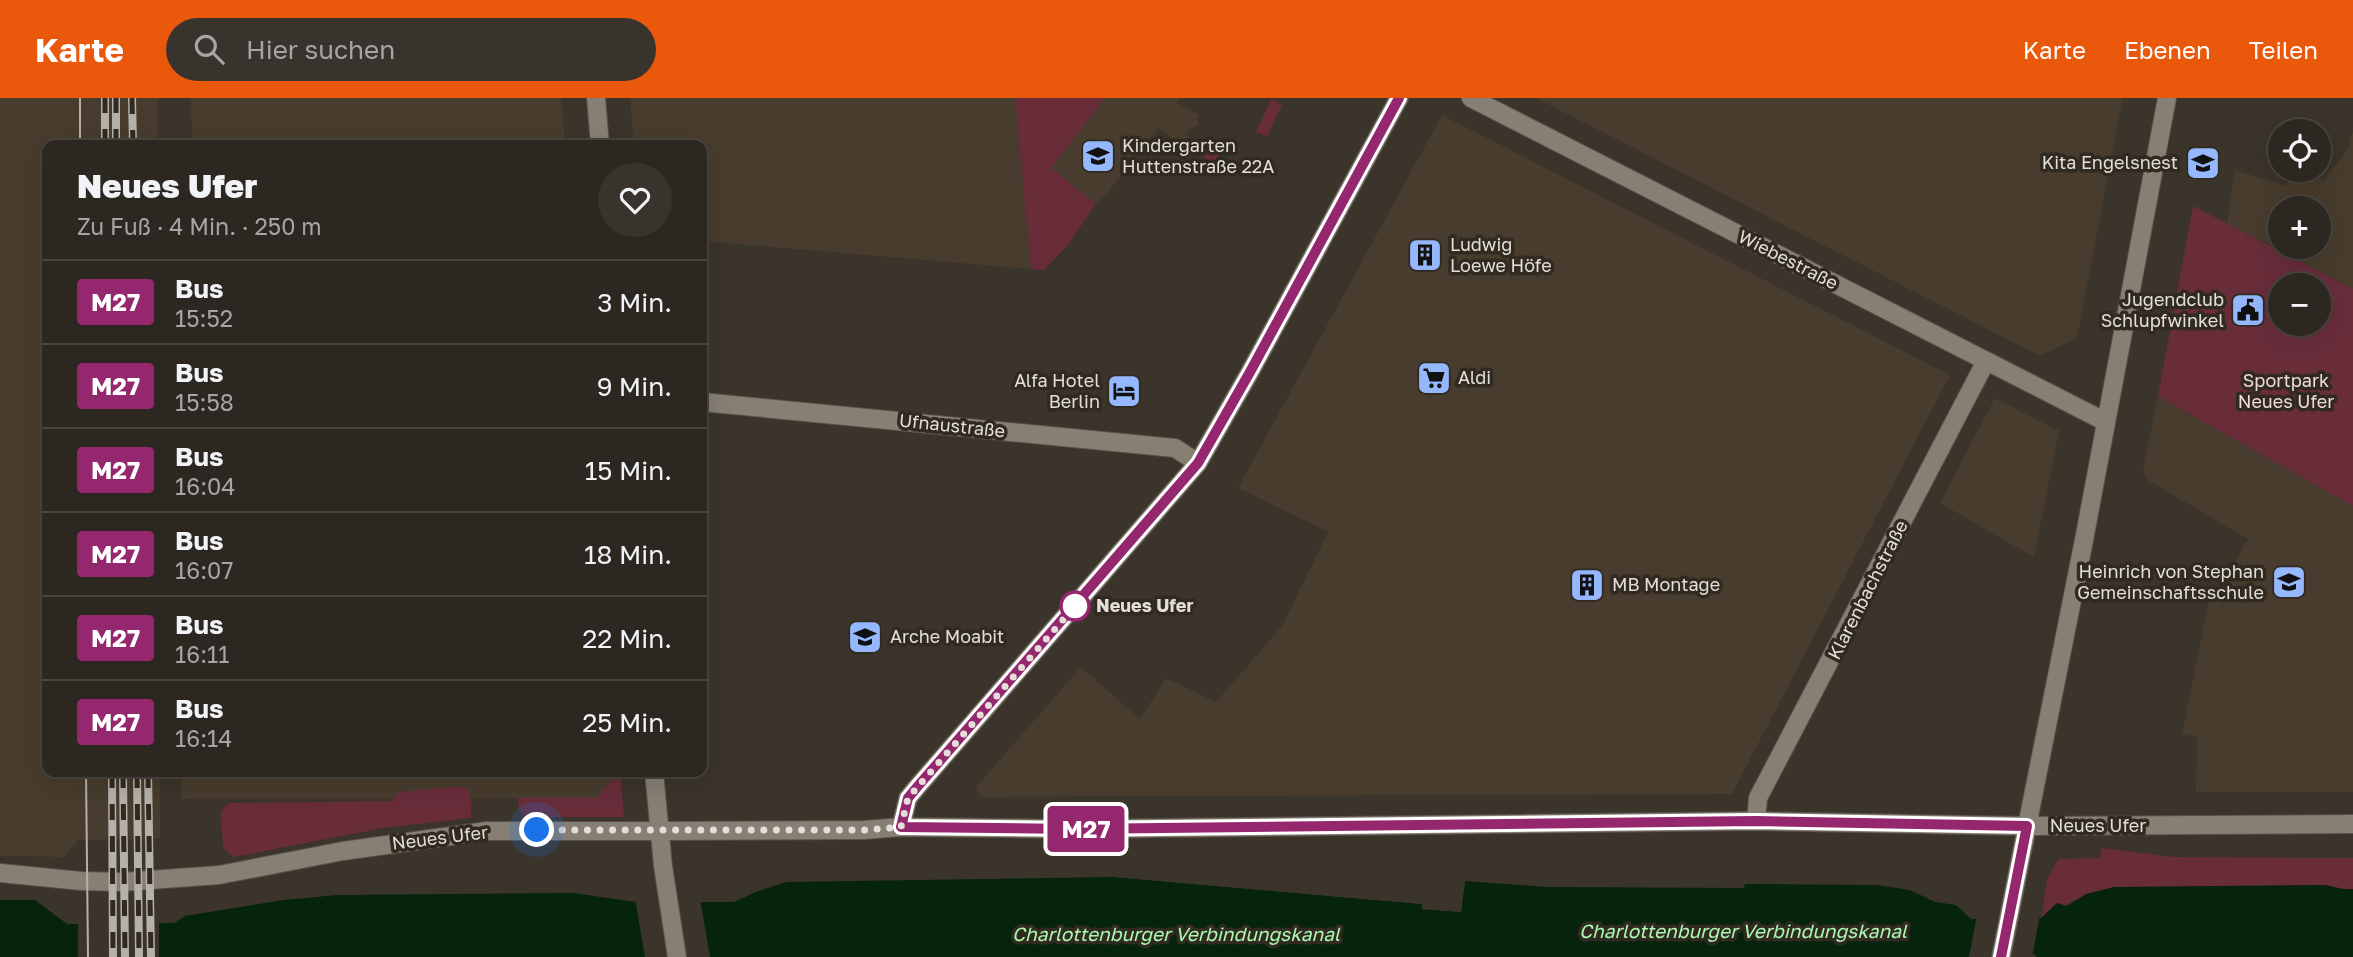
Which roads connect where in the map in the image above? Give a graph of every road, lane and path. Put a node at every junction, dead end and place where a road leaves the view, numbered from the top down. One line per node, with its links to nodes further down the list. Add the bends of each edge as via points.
1 (596, 98): 5 (street)
2 (1399, 98): 9 (street)
3 (1471, 98): 6 (street, Wiebestraße)
4 (2167, 98): 8 (street)
5 (600, 140)
6 (1986, 361): 8 (street, Wiebestraße); 11 (street, Klarenbachstraße, via 1758,798)
7 (707, 402): 9 (street, Ufnaustraße, via 1175,448)
8 (2106, 422): 13 (street)
9 (1198, 463): 14 (street, via 908,798)
10 (654, 777): 15 (street)
11 (1756, 821): 13 (street, Neues Ufer); 14 (street, Neues Ufer)
12 (2353, 824): 13 (street, Neues Ufer)
13 (2027, 826): 18 (street)
14 (901, 827): 15 (street, Neues Ufer)
15 (659, 831): 16 (street, Neues Ufer, via 487,831 343,851 219,875 148,880 81,881); 17 (street)
16 (0, 873)
17 (677, 957)
18 (2001, 957)

